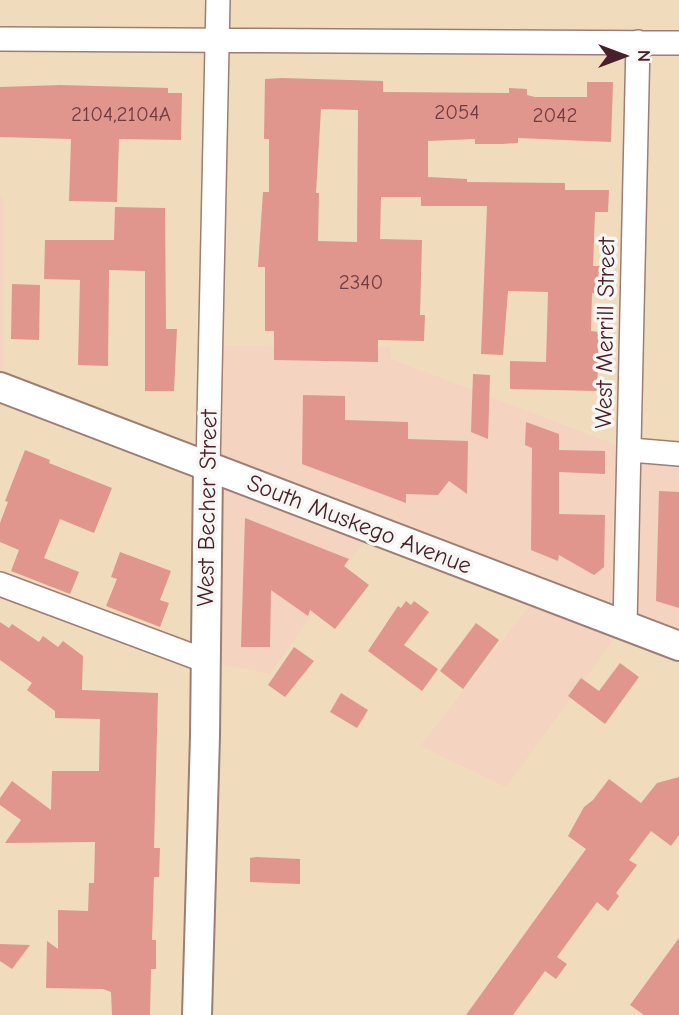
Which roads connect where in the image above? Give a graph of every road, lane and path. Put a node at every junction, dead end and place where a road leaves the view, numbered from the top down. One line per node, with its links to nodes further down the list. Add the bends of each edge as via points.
1 (218, 0): 3 (street, West Becher Street)
2 (0, 39): 3 (street)
3 (217, 42): 4 (street); 9 (street, West Becher Street)
4 (638, 42): 5 (street); 7 (street, West Merrill Street)
5 (679, 43)
6 (0, 387): 9 (street, South Muskego Avenue)
7 (631, 450): 8 (street); 11 (street, West Merrill Street)
8 (679, 454)
9 (208, 467): 11 (street, South Muskego Avenue); 13 (street, West Becher Street)
10 (0, 584): 13 (street)
11 (625, 624): 12 (street, South Muskego Avenue)
12 (679, 646)
13 (206, 661): 14 (street, West Becher Street)
14 (197, 1015)

